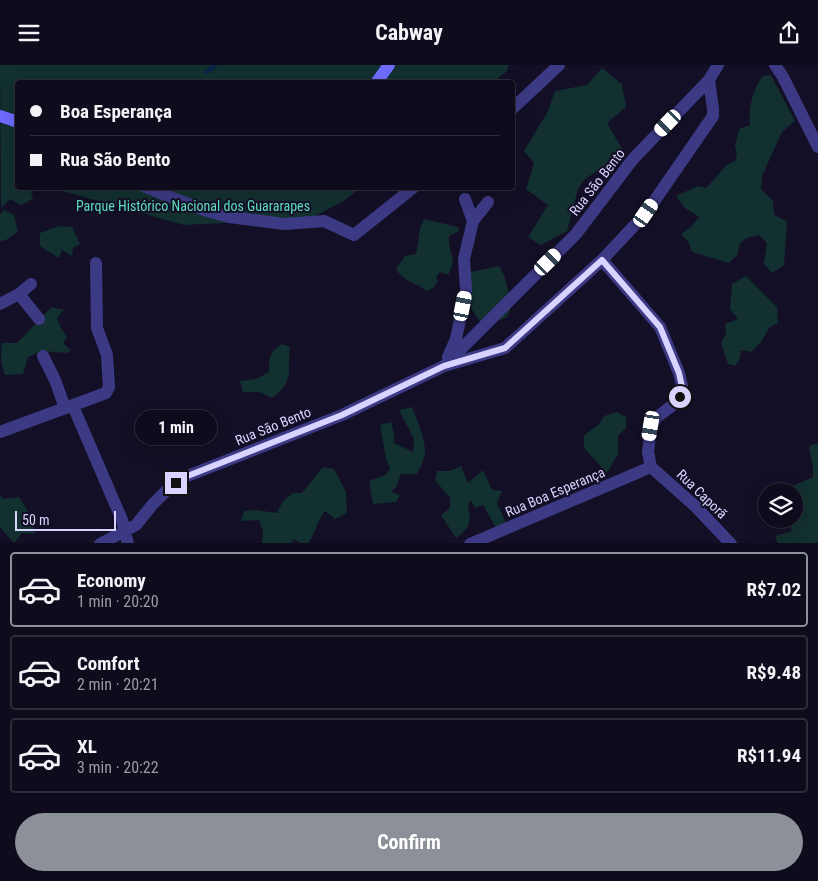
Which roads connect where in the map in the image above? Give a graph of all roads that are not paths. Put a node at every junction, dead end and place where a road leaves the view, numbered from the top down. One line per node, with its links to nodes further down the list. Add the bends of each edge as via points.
1 (388, 65): 5 (main road)
2 (559, 65): 7 (street)
3 (718, 65): 6 (street, Rua São Bento)
4 (775, 65): 10 (street)
5 (378, 80)
6 (709, 80): 16 (street, Rua São Bento, via 712,117 646,213); 23 (street, Rua São Bento, via 632,159 576,234)
7 (515, 106)
8 (0, 116): 9 (main road)
9 (15, 121)
10 (818, 147)
11 (153, 190): 12 (street, via 229,217 285,224 324,221 354,235)
12 (410, 190)
13 (465, 199): 15 (street)
14 (488, 202): 15 (street)
15 (473, 221): 23 (street, via 464,259 464,300 456,339)
16 (602, 260): 23 (street, Rua São Bento, via 505,348); 26 (street, via 660,327 679,373 680,397 651,426 648,452)
17 (96, 263): 24 (street, via 97,328 107,355 109,387 106,393)
18 (32, 284): 19 (street)
19 (19, 294): 20 (street); 21 (street)
20 (0, 304)
21 (39, 319)
22 (42, 356): 24 (street)
23 (444, 366): 27 (street, Rua São Bento, via 342,415 185,477 153,503)
24 (69, 407): 25 (street); 27 (street)
25 (0, 432)
26 (651, 467): 29 (street, Rua Boa Esperança); 30 (street, Rua Caporã)
27 (128, 540): 28 (street, Rua São Bento)
28 (100, 543)
29 (470, 543)
30 (730, 543)

